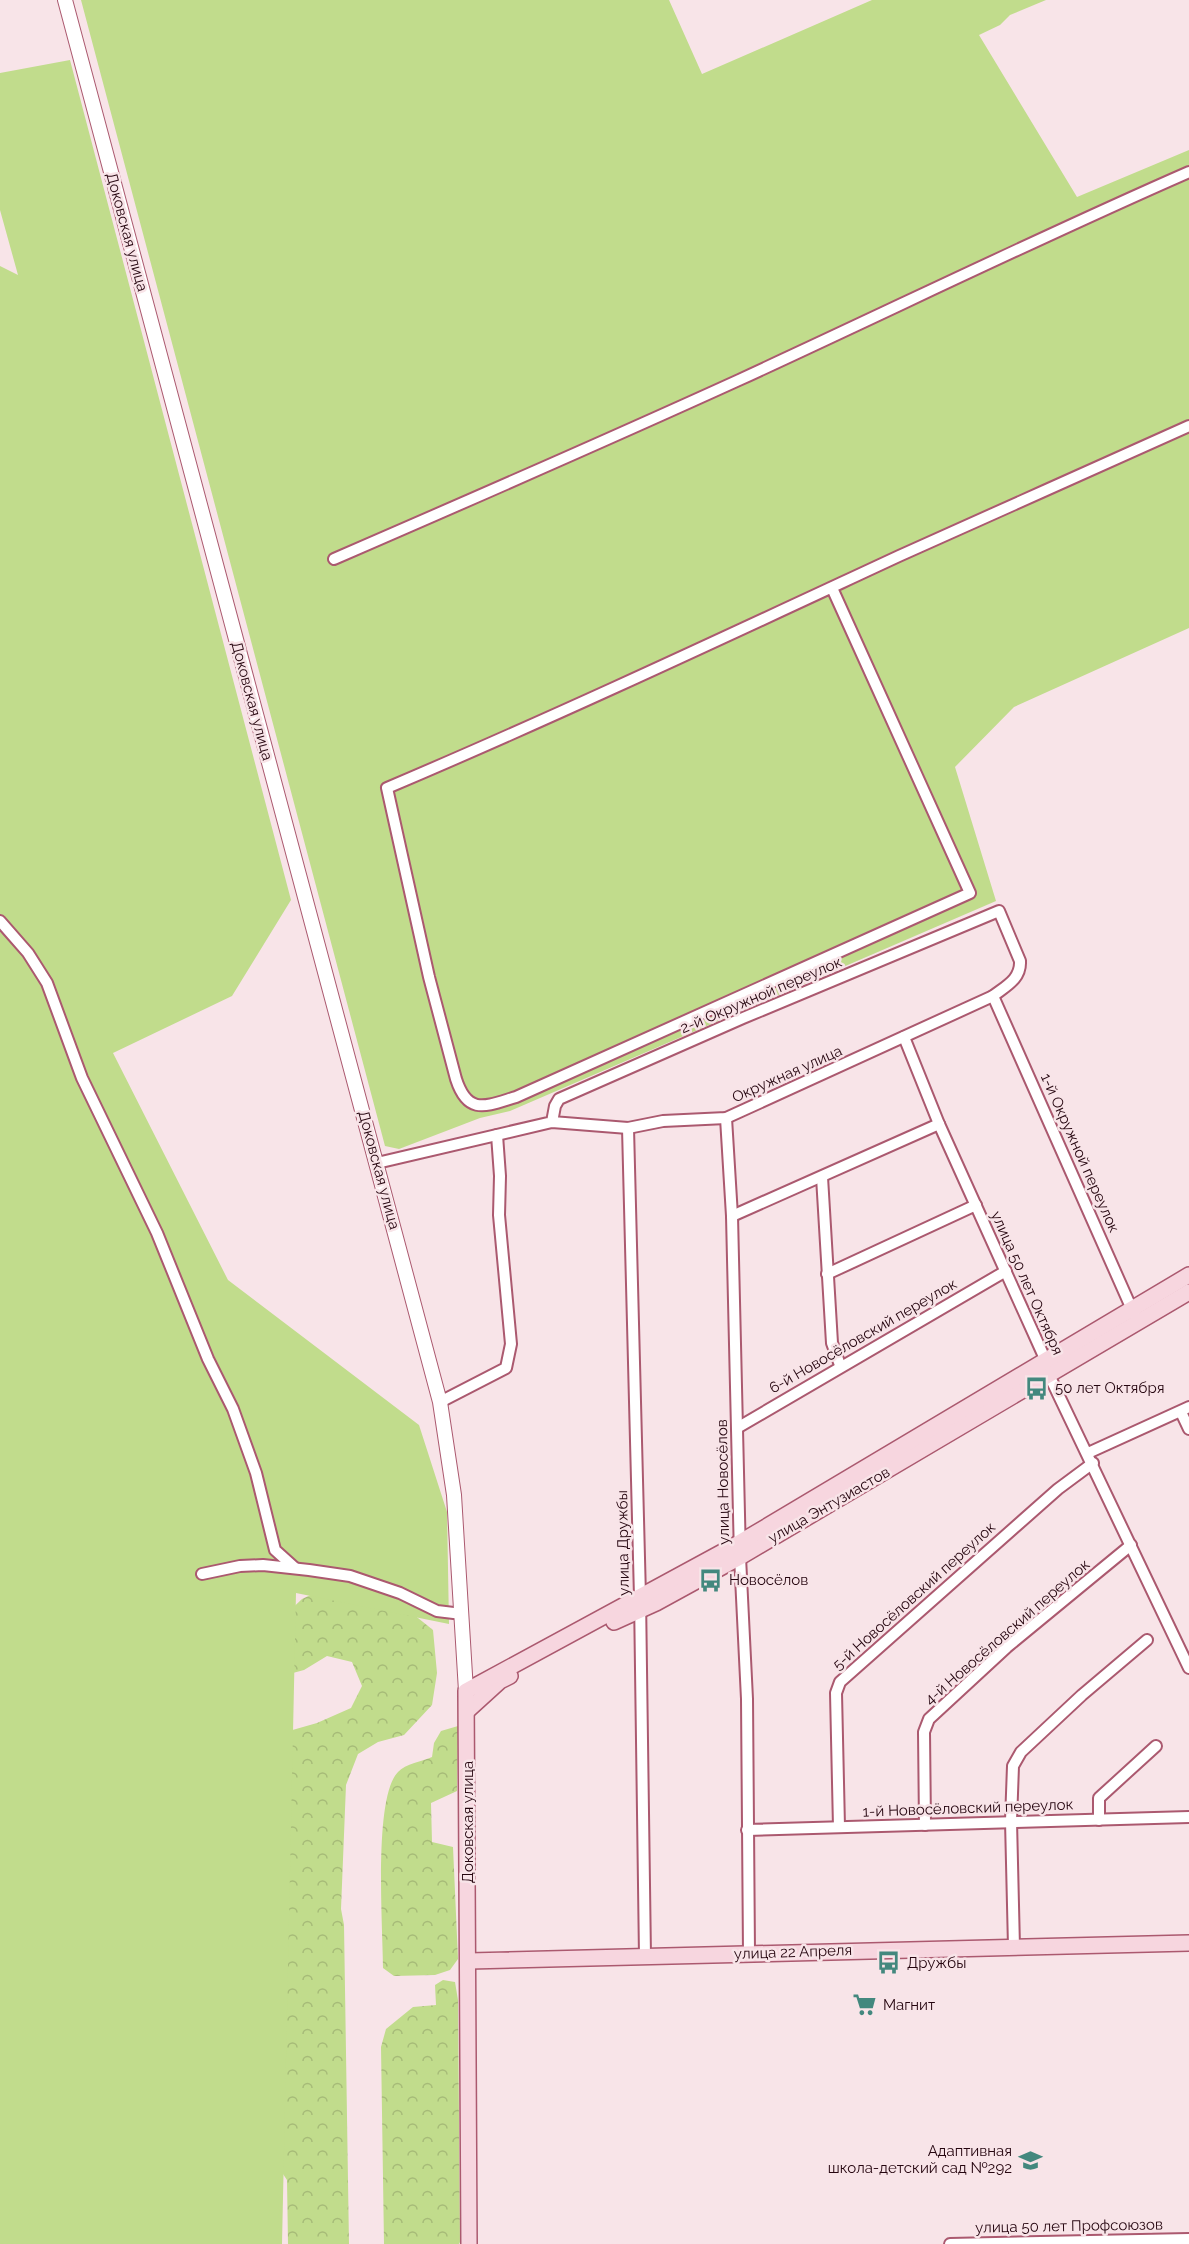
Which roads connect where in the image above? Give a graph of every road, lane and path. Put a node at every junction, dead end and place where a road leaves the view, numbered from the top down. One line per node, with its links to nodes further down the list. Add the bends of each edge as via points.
1 (65, 0): 15 (street, Доковская улица)
2 (1189, 172): 4 (street, via 580,452)
3 (1189, 426): 5 (street)
4 (334, 559)
5 (832, 588): 5 (street, via 387,788 432,988 460,1094 468,1103 478,1106 516,1097 970,893)
6 (999, 911): 8 (street, Окружная улица, via 1020,961 1020,970); 11 (street, 2-й Окружной переулок, via 559,1099)
7 (0, 921): 33 (street, via 47,983 82,1078 157,1233 208,1359 233,1409 256,1473 275,1550)
8 (993, 996): 9 (street, Окружная улица); 23 (street, 1-й Окружной переулок)
9 (904, 1037): 10 (street, Окружная улица); 12 (street, улица 50 лет Октября)
10 (726, 1118): 13 (street, Окружная улица, via 663,1121); 18 (street, улица Новосёлов)
11 (552, 1122): 13 (street, Окружная улица); 14 (street, Окружная улица)
12 (939, 1124): 16 (street); 17 (street, улица 50 лет Октября)
13 (628, 1128): 35 (street, улица Дружбы)
14 (497, 1135): 15 (street, Окружная улица); 26 (street, via 511,1344 506,1368)
15 (377, 1163): 26 (street, Доковская улица)
16 (822, 1177): 18 (street); 20 (street)
17 (976, 1205): 19 (street, улица 50 лет Октября); 20 (street)
18 (732, 1216): 28 (street, улица Новосёлов)
19 (1006, 1271): 24 (street, 6-й Новосёловский переулок); 25 (street, улица 50 лет Октября)
20 (827, 1274): 24 (street, via 832,1343)
21 (1189, 1275): 23 (main road, улица Энтузиастов)
22 (1189, 1293): 23 (main road, улица Энтузиастов)
23 (1135, 1316): 25 (main road, улица Энтузиастов)
24 (840, 1365): 28 (street, 6-й Новосёловский переулок)
25 (1048, 1368): 30 (street, улица 50 лет Октября); 32 (main road, улица Энтузиастов)
26 (440, 1402): 36 (street, Доковская улица, via 454,1495)
27 (1185, 1409): 29 (street); 30 (street, 5-й Новосёловский переулок)
28 (737, 1428): 32 (street, улица Новосёлов)
29 (1189, 1429)
30 (1090, 1458): 31 (street, улица 50 лет Октября); 47 (street, 5-й Новосёловский переулок, via 840,1682 836,1694)
31 (1131, 1545): 38 (street, улица 50 лет Октября); 46 (street, 4-й Новосёловский переулок, via 1007,1647 929,1719 924,1732)
32 (739, 1550): 35 (main road, улица Энтузиастов, via 656,1603); 48 (street, улица Новосёлов, via 747,1698)
33 (295, 1568): 34 (street, via 240,1566); 36 (street, via 350,1576 437,1611)
34 (202, 1574)
35 (640, 1603): 40 (main road, улица Энтузиастов); 41 (main road, улица Энтузиастов, via 500,1681); 52 (street, улица Дружбы)
36 (462, 1614): 40 (street, Доковская улица)
37 (1148, 1640): 45 (street, via 1021,1752 1013,1766)
38 (1186, 1654): 39 (street, улица 50 лет Октября)
39 (1189, 1668)
40 (466, 1691): 41 (main road, Доковская улица)
41 (467, 1711): 53 (main road, Доковская улица)
42 (1156, 1746): 44 (street, via 1099,1798)
43 (1189, 1816): 44 (street, 1-й Новосёловский переулок)
44 (1099, 1820): 45 (street, 1-й Новосёловский переулок)
45 (1011, 1821): 46 (street, 1-й Новосёловский переулок); 50 (street)
46 (926, 1825): 47 (street, 1-й Новосёловский переулок)
47 (839, 1827): 48 (street, 1-й Новосёловский переулок)
48 (747, 1830): 51 (street, улица Новосёлов)
49 (1189, 1943): 50 (main road, улица 22 Апреля)
50 (1014, 1947): 51 (main road, улица 22 Апреля)
51 (749, 1953): 52 (main road, улица 22 Апреля)
52 (645, 1956): 53 (main road, улица 22 Апреля)
53 (469, 1961): 55 (main road, Доковская улица)
54 (1189, 2239): 56 (street, улица 50 лет Профсоюзов)
55 (469, 2244)
56 (950, 2244)

